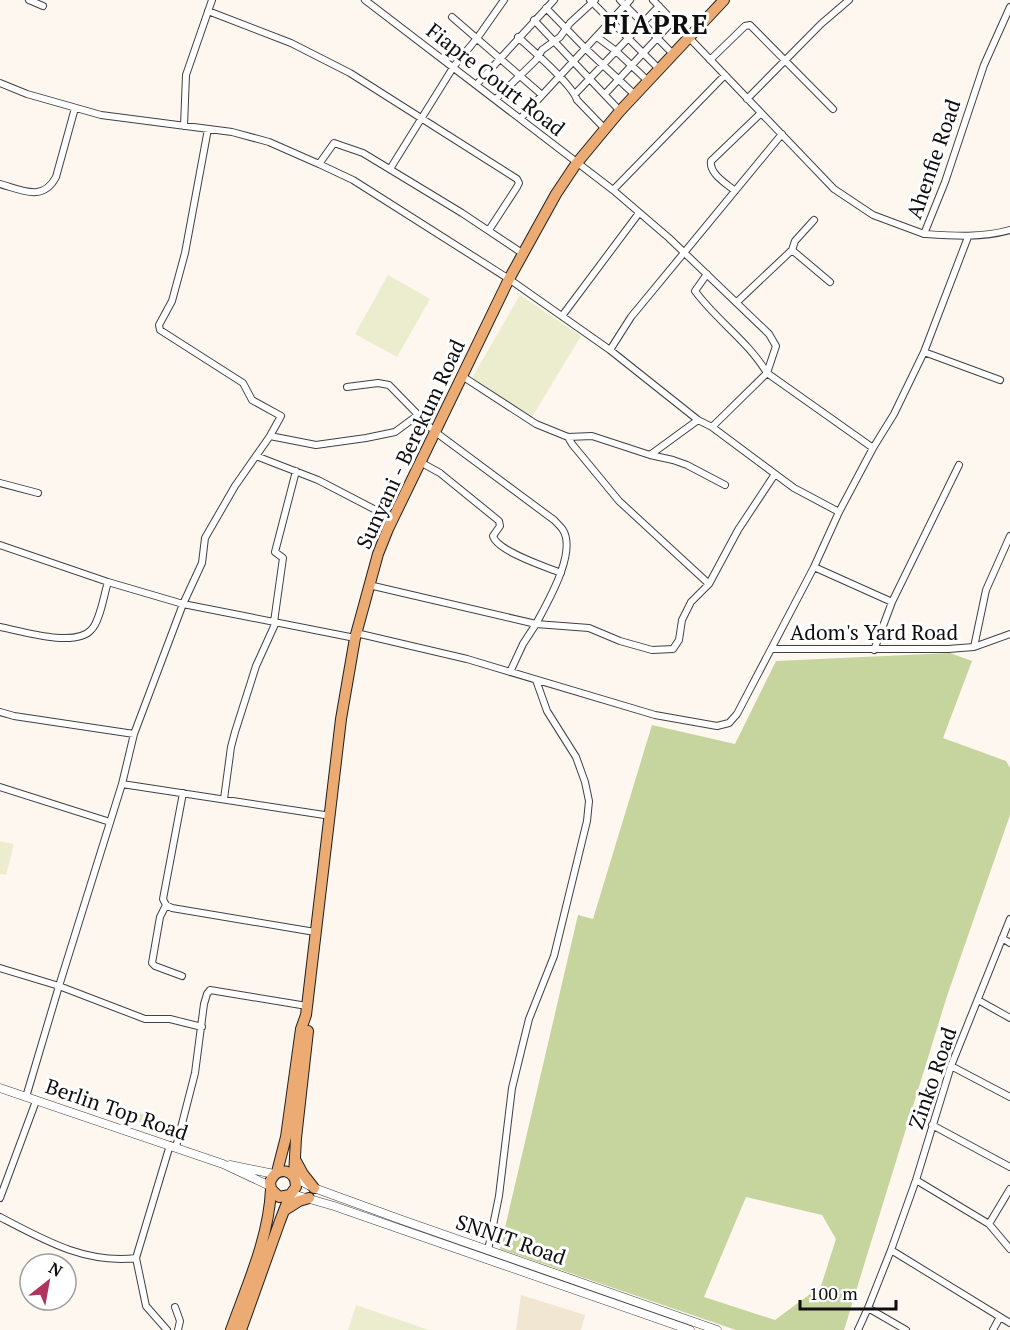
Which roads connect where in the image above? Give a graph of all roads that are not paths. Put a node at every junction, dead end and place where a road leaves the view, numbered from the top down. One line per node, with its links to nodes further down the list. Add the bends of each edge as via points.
1 (29, 0): 12 (street)
2 (213, 0): 16 (street)
3 (365, 0): 41 (street, Fiapre Court Road)
4 (504, 0): 23 (street)
5 (554, 0): 15 (street)
6 (620, 0): 11 (street)
7 (653, 0): 13 (street, Ahenfie Road)
8 (724, 0): 27 (main road, Sunyani - Berekum Road)
9 (849, 0): 37 (street)
10 (592, 1): 19 (street); 22 (street)
11 (628, 3): 19 (street); 21 (street)
12 (43, 6)
13 (659, 6): 20 (street, Ahenfie Road); 21 (street)
14 (1010, 7): 77 (street, Ahenfie Road, via 984,65)
15 (546, 8): 18 (street); 22 (street)
16 (208, 11): 61 (street, via 312,53); 63 (street, via 186,75)
17 (452, 17): 23 (street)
18 (534, 20): 24 (street); 29 (street)
19 (611, 21): 25 (street); 28 (street)
20 (672, 21): 26 (street); 27 (street, Ahenfie Road)
21 (643, 23): 26 (street); 28 (street)
22 (566, 29): 29 (street); 30 (street)
23 (478, 37): 35 (street); 41 (street)
24 (518, 37): 34 (street); 35 (street)
25 (597, 37): 30 (street); 31 (street)
26 (657, 37): 32 (street); 33 (street)
27 (688, 37): 33 (main road, Sunyani - Berekum Road); 36 (street, Ahenfie Road)
28 (628, 38): 31 (street); 32 (street)
29 (554, 42): 34 (street); 38 (street)
30 (586, 49): 38 (street); 39 (street)
31 (615, 51): 39 (street); 40 (street)
32 (643, 53): 40 (street); 42 (street)
33 (673, 54): 42 (main road, Sunyani - Berekum Road)
34 (538, 56): 44 (street); 45 (street)
35 (500, 57): 44 (street); 50 (street)
36 (710, 60): 37 (street, via 748,25); 43 (street, Ahenfie Road)
37 (786, 60): 56 (street); 58 (street)
38 (574, 62): 45 (street); 46 (street)
39 (602, 65): 46 (street); 47 (street)
40 (631, 65): 47 (street); 48 (street)
41 (454, 66): 50 (street, Fiapre Court Road); 61 (street)
42 (659, 69): 48 (main road, Sunyani - Berekum Road)
43 (725, 75): 56 (street, Ahenfie Road); 71 (street)
44 (520, 76): 53 (street); 55 (street)
45 (560, 77): 51 (street); 53 (street)
46 (589, 78): 51 (street); 52 (street)
47 (618, 79): 52 (street); 54 (street)
48 (648, 81): 54 (main road, Sunyani - Berekum Road)
49 (0, 83): 57 (street)
50 (477, 84): 55 (street, Fiapre Court Road)
51 (575, 94): 65 (street)
52 (605, 94): 59 (street)
53 (542, 95): 62 (street)
54 (635, 95): 59 (main road, Sunyani - Berekum Road)
55 (496, 99): 62 (street, Fiapre Court Road)
56 (747, 99): 60 (street, Ahenfie Road)
57 (75, 108): 63 (street); 70 (street, via 52,185 42,192 32,192)
58 (833, 109)
59 (620, 111): 65 (main road, Sunyani - Berekum Road)
60 (761, 113): 66 (street, Ahenfie Road); 72 (street, via 711,161 712,171)
61 (423, 118): 69 (street); 75 (street, via 517,179 519,183)
62 (521, 118): 68 (street, Fiapre Court Road)
63 (184, 126): 64 (street)
64 (208, 129): 67 (street, via 268,142); 97 (street, via 185,253 172,301 159,325 163,334 243,382 252,400 281,416)
65 (605, 129): 68 (main road, Sunyani - Berekum Road)
66 (782, 135): 72 (street); 77 (street, Ahenfie Road, via 834,189 873,215)
67 (319, 164): 69 (street, via 334,143 363,153); 83 (street, via 352,180)
68 (576, 164): 71 (street, Fiapre Court Road); 80 (main road, Sunyani - Berekum Road)
69 (390, 169): 75 (street)
70 (0, 184)
71 (613, 190): 73 (street, Fiapre Court Road)
72 (735, 191): 81 (street)
73 (639, 213): 81 (street, Fiapre Court Road); 86 (street)
74 (814, 220): 79 (street)
75 (489, 230): 80 (street)
76 (1010, 230): 78 (street)
77 (924, 234): 78 (street)
78 (968, 237): 88 (street)
79 (792, 250): 84 (street); 85 (street)
80 (522, 253): 83 (main road, Sunyani - Berekum Road)
81 (685, 253): 82 (street, Fiapre Court Road); 87 (street, via 631,317)
82 (707, 274): 85 (street, Fiapre Court Road); 89 (street, via 695,291 756,355)
83 (509, 279): 86 (street); 90 (main road, Sunyani - Berekum Road)
84 (830, 282)
85 (737, 302): 89 (street, Fiapre Court Road, via 776,346)
86 (562, 316): 87 (street)
87 (610, 350): 94 (street)
88 (924, 352): 91 (street); 99 (street)
89 (767, 373): 95 (street); 99 (street)
90 (461, 375): 96 (main road, Sunyani - Berekum Road); 98 (street, via 536,424)
91 (1000, 380)
92 (347, 387): 93 (street, via 389,385)
93 (418, 415): 96 (street); 97 (street, via 395,432 366,438 316,445)
94 (698, 420): 95 (street); 100 (street)
95 (712, 427): 105 (street)
96 (434, 431): 102 (main road, Sunyani - Berekum Road); 114 (street, via 564,531 567,545)
97 (270, 436): 101 (street)
98 (568, 437): 100 (street, via 592,436); 116 (street, via 619,501)
99 (873, 447): 109 (street)
100 (650, 455): 107 (street, via 687,465)
101 (256, 456): 104 (street); 119 (street, via 205,538 202,563)
102 (420, 462): 110 (main road, Sunyani - Berekum Road); 114 (street, via 440,473 499,521 493,536 496,543)
103 (959, 465): 118 (street)
104 (296, 471): 110 (street); 120 (street, via 275,552 283,558)
105 (775, 474): 109 (street); 116 (street)
106 (0, 483): 108 (street)
107 (725, 485)
108 (38, 493)
109 (839, 512): 113 (street)
110 (393, 519): 117 (main road, Sunyani - Berekum Road)
111 (1010, 536): 125 (street, via 986,590)
112 (0, 545): 115 (street)
113 (814, 567): 118 (street); 126 (street)
114 (561, 573): 121 (street)
115 (108, 582): 119 (street); 122 (street, via 95,623 83,635 60,639)
116 (709, 584): 121 (street, via 691,602 673,649 652,650 589,628)
117 (369, 585): 121 (street); 124 (main road, Sunyani - Berekum Road)
118 (892, 602): 127 (street)
119 (183, 604): 120 (street); 131 (street)
120 (275, 622): 124 (street); 135 (street, via 235,732)
121 (536, 624): 128 (street)
122 (0, 627)
123 (1010, 634): 125 (street, Adom's Yard Road)
124 (356, 636): 128 (street); 136 (main road, Sunyani - Berekum Road)
125 (974, 647): 127 (street, Adom's Yard Road)
126 (772, 649): 127 (street, Adom's Yard Road); 129 (street, via 737,714 729,723 717,726 655,715)
127 (874, 650)
128 (510, 672): 129 (street)
129 (536, 680): 172 (street, via 547,711 576,757 589,801 554,956 529,1018 512,1088)
130 (0, 712): 131 (street)
131 (134, 734): 132 (street)
132 (122, 784): 134 (street); 137 (street)
133 (0, 787): 137 (street)
134 (183, 793): 135 (street); 138 (street)
135 (224, 800): 136 (street)
136 (330, 816): 140 (main road, Sunyani - Berekum Road)
137 (110, 822): 145 (street)
138 (166, 905): 140 (street); 144 (street, via 160,917 152,963)
139 (1010, 919): 141 (street, Zinko Road)
140 (315, 932): 147 (main road, Sunyani - Berekum Road)
141 (1002, 938): 142 (street); 146 (street, Zinko Road)
142 (1010, 943)
143 (0, 969): 145 (street)
144 (182, 976)
145 (59, 986): 149 (street, via 145,1019 170,1019); 152 (street)
146 (978, 1000): 148 (street); 150 (street, Zinko Road)
147 (306, 1011): 149 (street, via 210,990); 157 (main road, Sunyani - Berekum Road, via 308,1030); 160 (main road, Sunyani - Berekum Road, via 286,1137)
148 (1010, 1018)
149 (202, 1028): 156 (street, via 195,1073)
150 (951, 1066): 153 (street); 155 (street, Zinko Road)
151 (0, 1088): 152 (street, Berlin Top Road)
152 (26, 1097): 154 (street, Berlin Top Road)
153 (1010, 1097)
154 (36, 1101): 156 (street, Berlin Top Road); 167 (street)
155 (932, 1125): 159 (street); 162 (street, Zinko Road)
156 (173, 1146): 158 (street, Berlin Top Road); 174 (street)
157 (295, 1158): 161 (main road, Sunyani - Berekum Road); 165 (main road)
158 (223, 1164): 160 (street); 163 (street)
159 (1010, 1167)
160 (275, 1173): 161 (main road, via 286,1171); 163 (main road)
161 (295, 1177): 165 (street, SNNIT Road); 166 (main road, via 296,1187)
162 (916, 1180): 170 (street); 173 (street, Zinko Road)
163 (271, 1188): 166 (main road, via 279,1197); 183 (main road, via 263,1237)
164 (1010, 1189): 170 (street)
165 (312, 1193): 166 (street, SNNIT Road); 168 (main road); 172 (street, SNNIT Road); 175 (street, SNNIT Road)
166 (291, 1195): 168 (main road)
167 (0, 1198)
168 (283, 1212): 184 (main road)
169 (0, 1217): 174 (street, via 57,1247 117,1259)
170 (988, 1224): 171 (street)
171 (1010, 1249)
172 (488, 1250): 175 (street, SNNIT Road)
173 (891, 1250): 178 (street, Zinko Road); 179 (street)
174 (136, 1258): 181 (street, via 146,1306)
175 (575, 1285): 176 (street, SNNIT Road)
176 (587, 1290): 185 (street, SNNIT Road); 186 (street, SNNIT Road)
177 (175, 1307): 182 (street, via 180,1321)
178 (868, 1308): 187 (street, Zinko Road); 188 (street)
179 (1000, 1317): 180 (street); 189 (street)
180 (1010, 1323)
181 (167, 1330)
182 (178, 1330)
183 (231, 1330)
184 (242, 1330)
185 (690, 1330)
186 (717, 1330)
187 (858, 1330)
188 (906, 1330)
189 (993, 1330)

